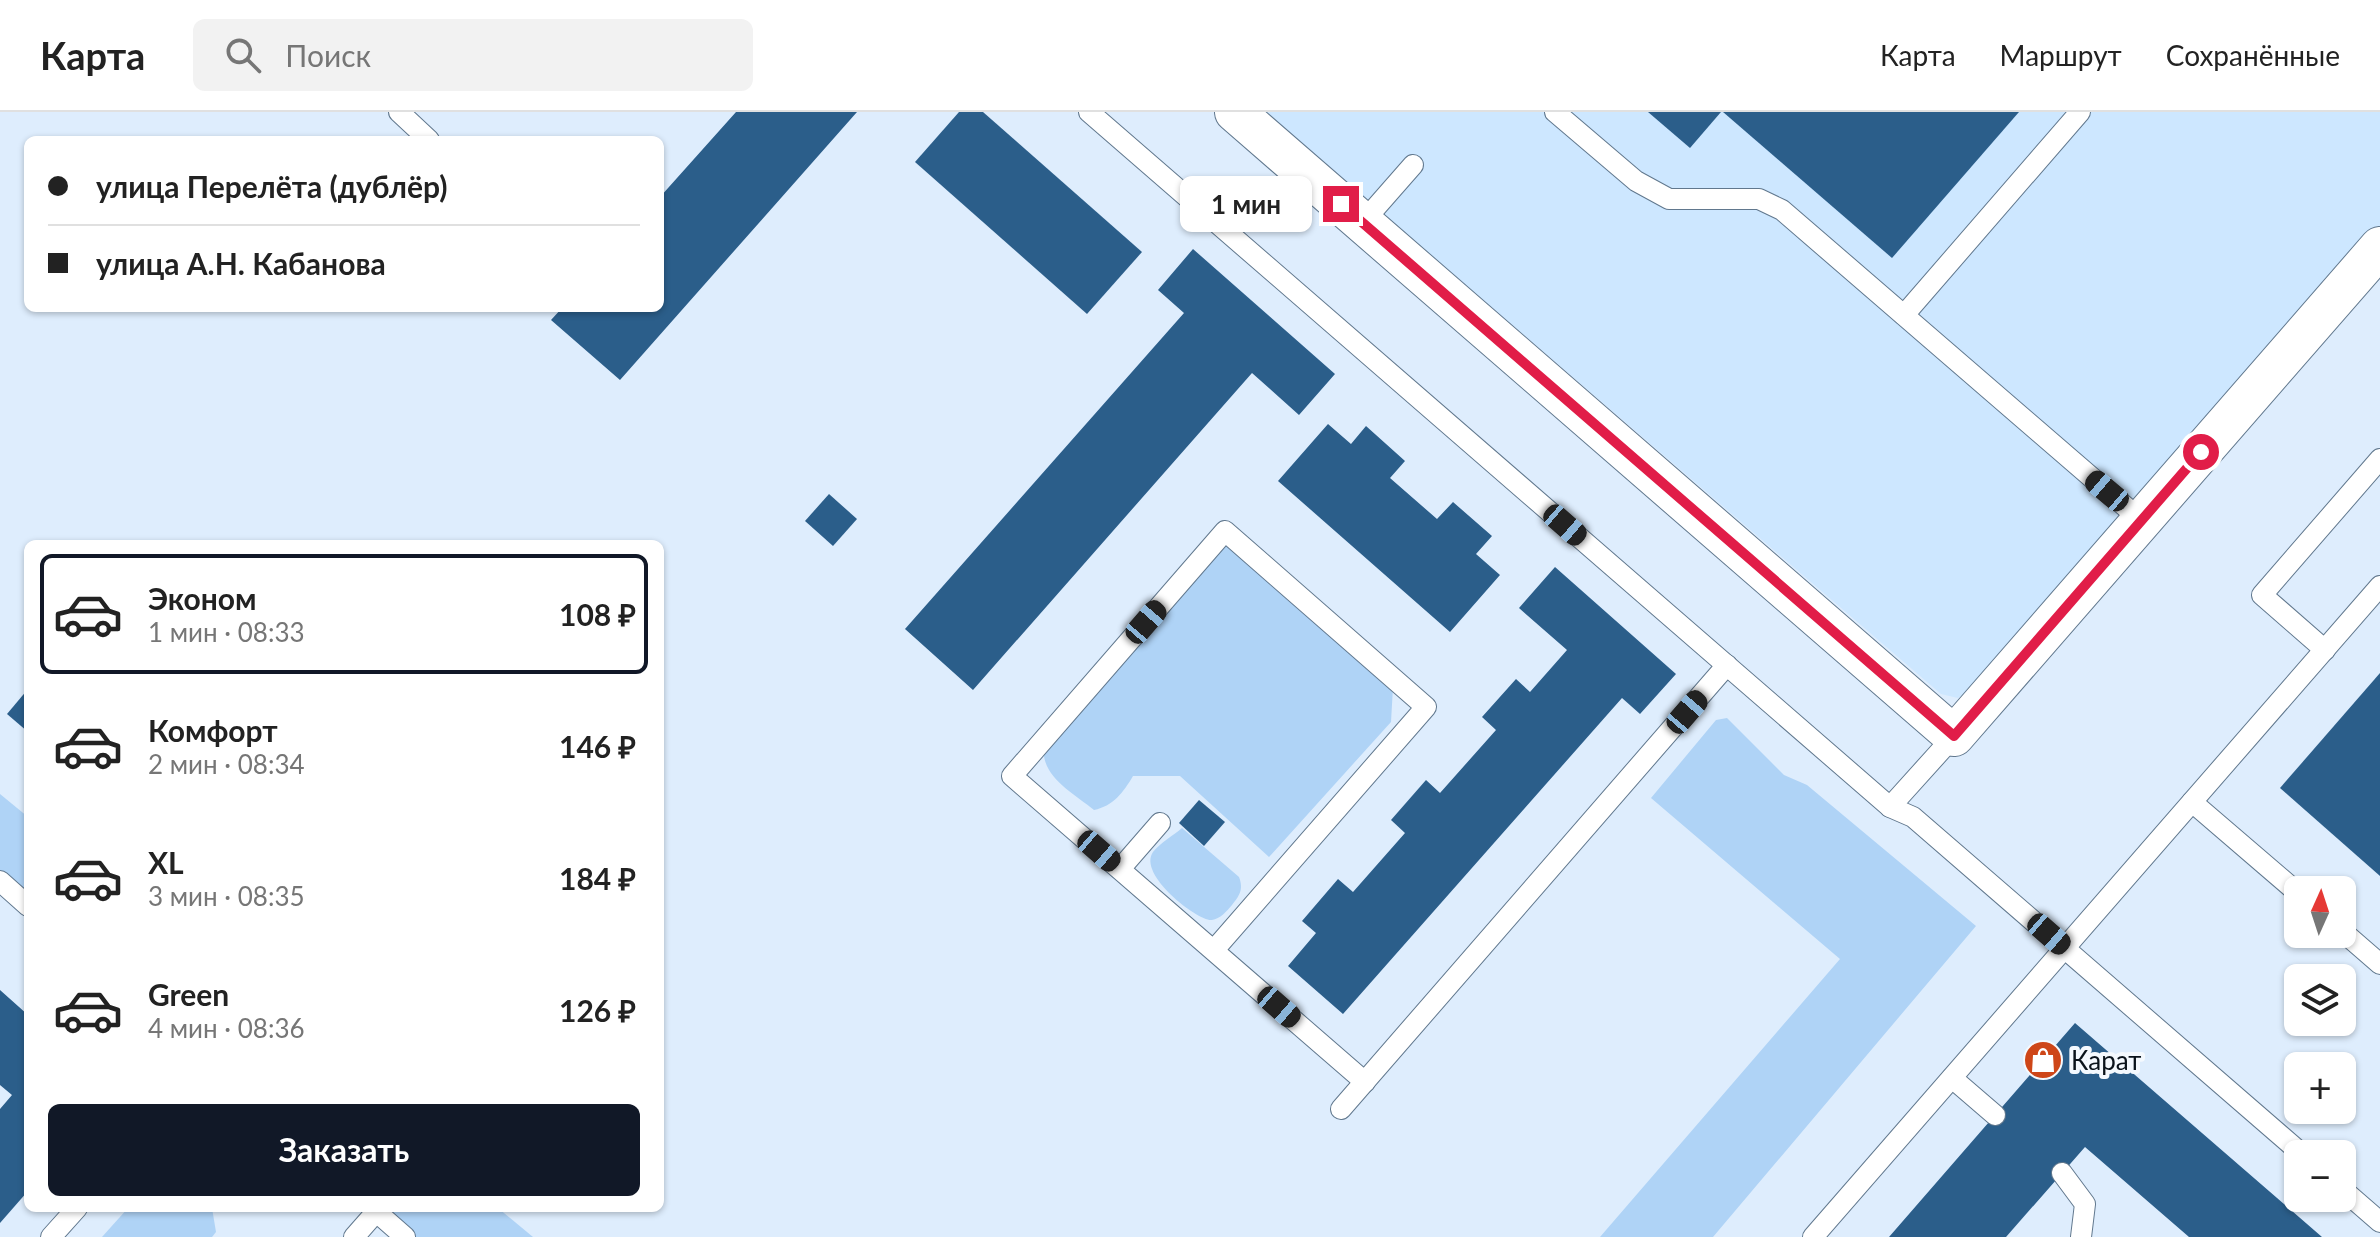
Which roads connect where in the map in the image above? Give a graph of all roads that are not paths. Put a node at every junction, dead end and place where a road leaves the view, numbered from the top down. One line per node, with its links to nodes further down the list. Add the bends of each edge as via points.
1 (399, 112): 6 (lane)
2 (1089, 112): 15 (lane)
3 (1235, 112): 8 (street)
4 (1555, 112): 10 (lane, via 1636,181 1669,199 1759,199 1782,210)
5 (2080, 112): 10 (lane)
6 (425, 136)
7 (1413, 165): 8 (lane)
8 (1363, 222): 16 (street)
9 (2380, 247): 12 (street)
10 (1904, 315): 12 (lane)
11 (2380, 459): 14 (lane, via 2262,595)
12 (2142, 521): 16 (street)
13 (2380, 586): 14 (lane)
14 (2325, 650): 17 (lane)
15 (1727, 665): 18 (lane); 29 (lane)
16 (1954, 736): 18 (lane)
17 (2192, 802): 22 (lane); 25 (lane)
18 (1890, 807): 25 (lane, via 1913,817)
19 (1160, 823): 20 (lane)
20 (1120, 869): 26 (lane); 26 (lane, via 1012,776 1225,531 1426,707)
21 (0, 881): 23 (lane)
22 (2284, 881)
23 (24, 902)
24 (2356, 943): 27 (lane)
25 (2065, 948): 28 (lane); 32 (lane)
26 (1214, 950): 29 (lane)
27 (2380, 964)
28 (1952, 1078): 31 (lane); 42 (lane)
29 (1365, 1082): 30 (lane)
30 (1341, 1109)
31 (1995, 1115)
32 (2286, 1140)
33 (2062, 1173): 43 (lane, via 2085,1204)
34 (2356, 1201): 38 (lane)
35 (73, 1212): 39 (lane)
36 (373, 1212): 40 (lane)
37 (376, 1212): 41 (lane)
38 (2380, 1222)
39 (51, 1237)
40 (354, 1237)
41 (405, 1237)
42 (1813, 1237)
43 (2081, 1237)

